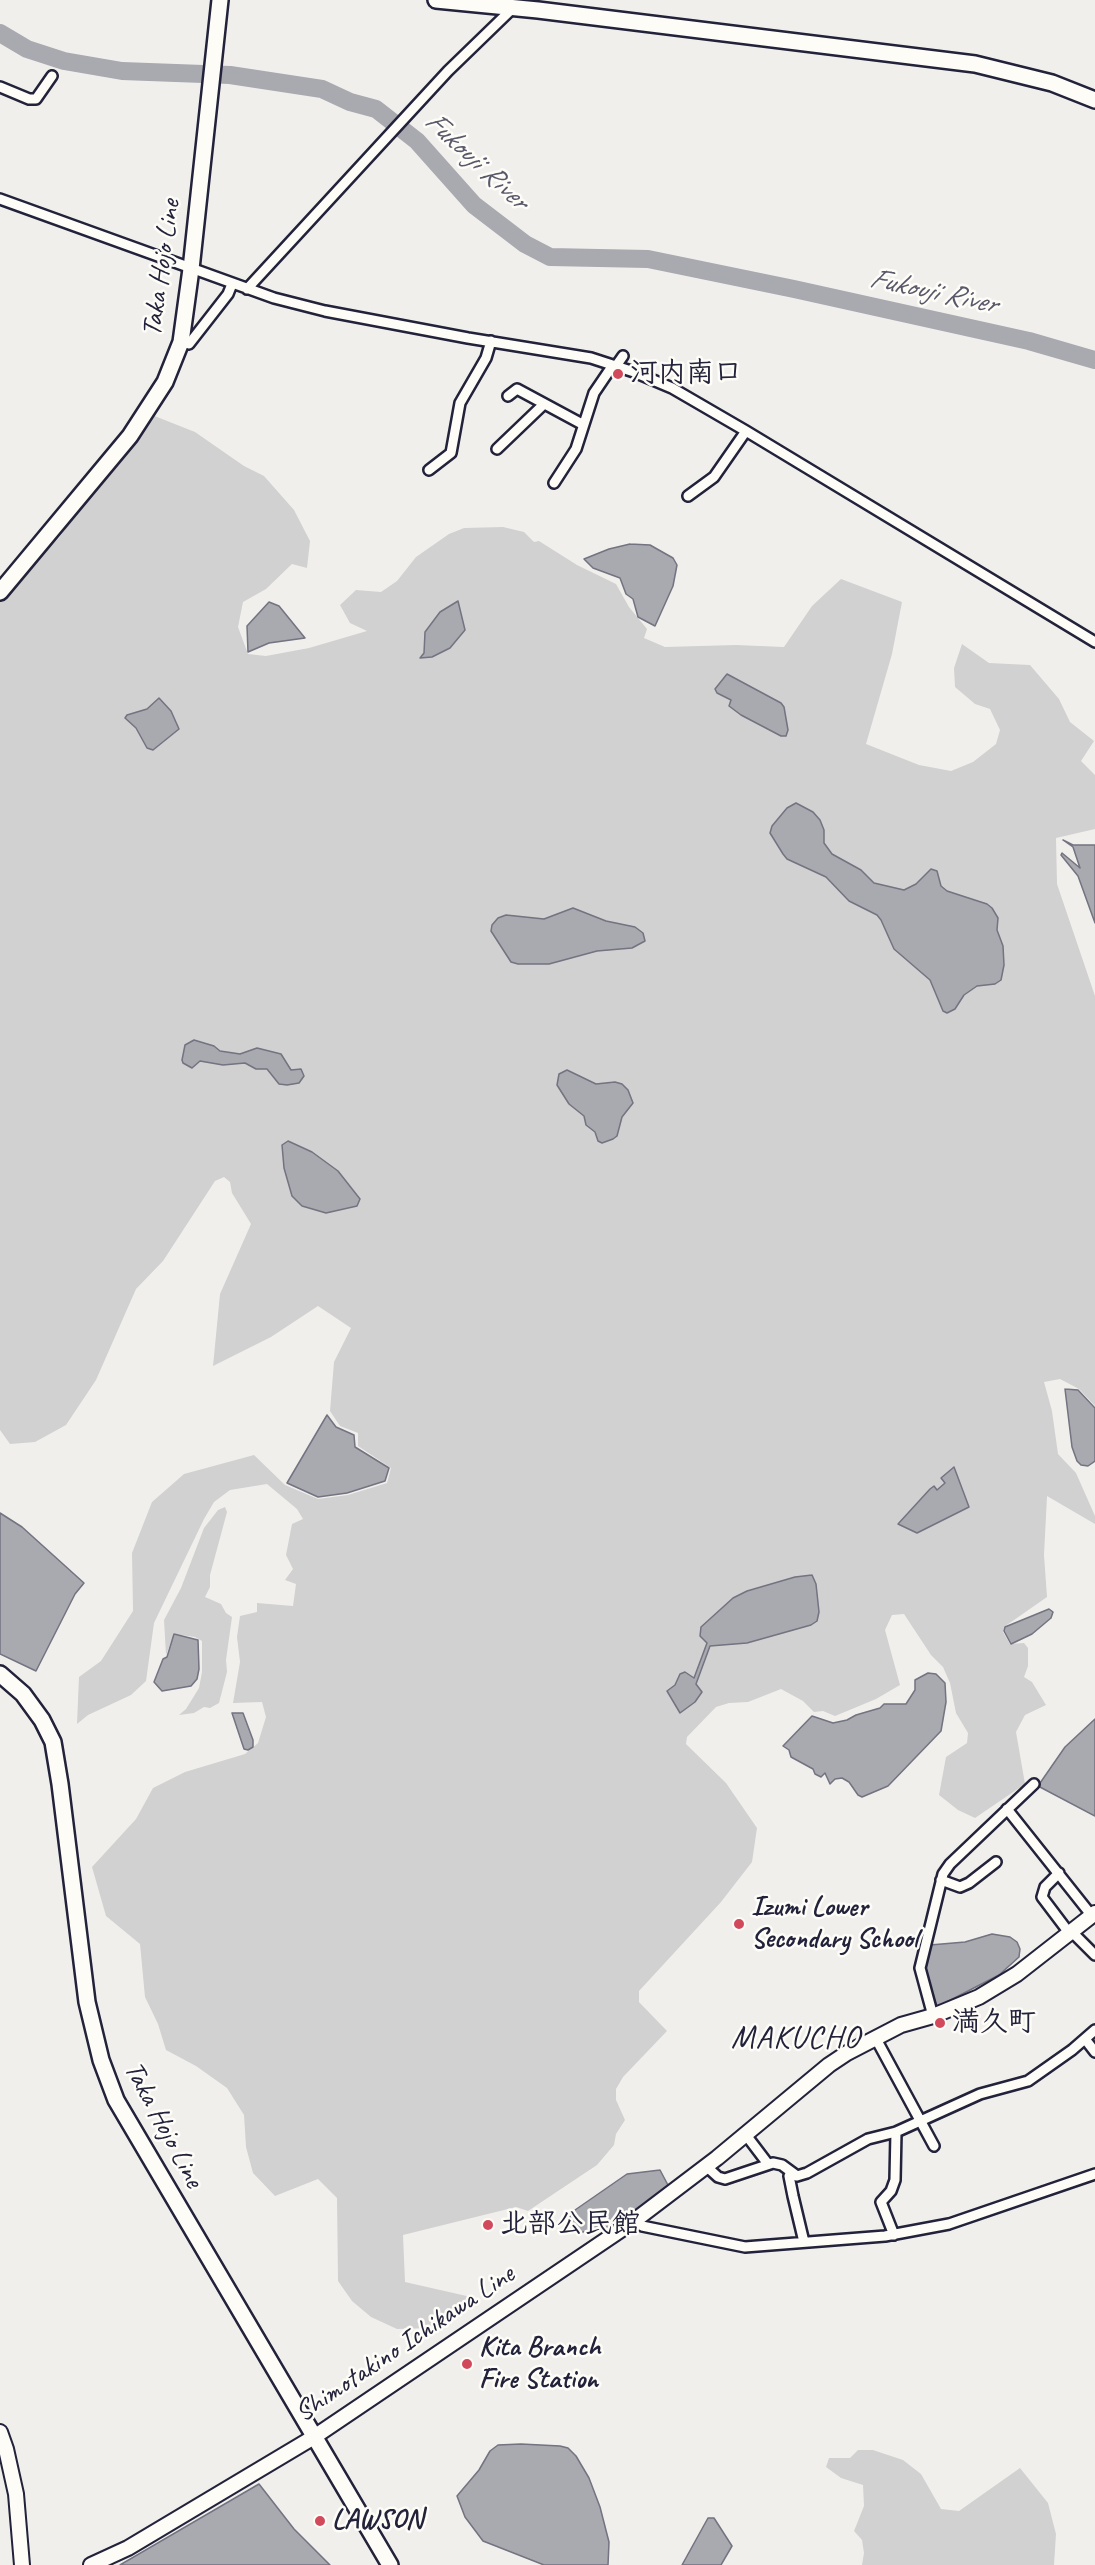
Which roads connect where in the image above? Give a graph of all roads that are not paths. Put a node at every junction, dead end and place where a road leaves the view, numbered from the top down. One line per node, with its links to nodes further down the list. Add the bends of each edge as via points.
1 (220, 0): 9 (main road, Taka Hojo Line)
2 (436, 0): 4 (main road)
3 (540, 5): 4 (main road); 7 (main road, via 975,64 1052,83)
4 (514, 7): 11 (street, via 448,71)
5 (52, 76): 6 (street, via 36,99)
6 (0, 87)
7 (1095, 100)
8 (0, 199): 9 (street)
9 (191, 269): 10 (street); 12 (main road, Taka Hojo Line)
10 (232, 284): 11 (street); 12 (street, via 189,344)
11 (247, 289): 13 (street, via 325,311)
12 (181, 342): 24 (main road, Taka Hojo Line, via 165,382 130,436)
13 (491, 342): 15 (street, via 591,358); 21 (street, via 460,403 451,453)
14 (623, 356): 15 (street)
15 (615, 366): 18 (street, via 594,393); 19 (street, via 672,388)
16 (508, 396): 17 (street, via 517,389)
17 (544, 404): 18 (street); 20 (street)
18 (582, 424): 22 (street, via 579,442)
19 (746, 431): 23 (street, via 714,477); 25 (street)
20 (497, 449)
21 (429, 470)
22 (554, 483)
23 (688, 496)
24 (0, 592)
25 (1095, 642)
26 (0, 1674): 52 (main road, Taka Hojo Line, via 23,1694 42,1719 52,1742 87,2002 101,2060 116,2100)
27 (1034, 1784): 28 (street)
28 (1007, 1809): 30 (street); 31 (street, via 950,1864)
29 (996, 1862): 31 (street, via 960,1887)
30 (1059, 1873): 32 (street); 33 (street, via 1045,1887 1042,1897)
31 (941, 1880): 35 (street, via 920,1968)
32 (1093, 1915): 33 (main road, Shimotakino Ichikawa Line)
33 (1071, 1933): 34 (street); 35 (main road, Shimotakino Ichikawa Line, via 979,1997)
34 (1095, 1956)
35 (933, 2016): 37 (main road, Shimotakino Ichikawa Line)
36 (1095, 2030): 38 (street)
37 (875, 2037): 40 (street); 42 (main road, Shimotakino Ichikawa Line, via 829,2065)
38 (1085, 2039): 39 (street); 40 (street, via 1028,2080 980,2094)
39 (1095, 2052)
40 (921, 2121): 41 (street); 43 (street)
41 (896, 2132): 46 (street, via 868,2139 807,2173); 49 (street, via 895,2180 881,2202)
42 (746, 2135): 44 (street); 45 (main road, Shimotakino Ichikawa Line)
43 (934, 2146)
44 (768, 2164): 45 (street, via 725,2179); 46 (street, via 782,2165)
45 (706, 2166): 48 (main road, Shimotakino Ichikawa Line)
46 (791, 2173): 50 (street)
47 (1095, 2174): 49 (street, via 949,2224)
48 (634, 2221): 50 (street, via 642,2226 745,2247); 52 (main road, Shimotakino Ichikawa Line)
49 (894, 2235): 50 (street)
50 (804, 2242)
51 (0, 2433): 53 (main road, via 16,2494)
52 (314, 2437): 54 (main road, Shimotakino Ichikawa Line, via 128,2548); 55 (main road, Taka Hojo Line)
53 (22, 2565)
54 (91, 2565)
55 (390, 2565)

